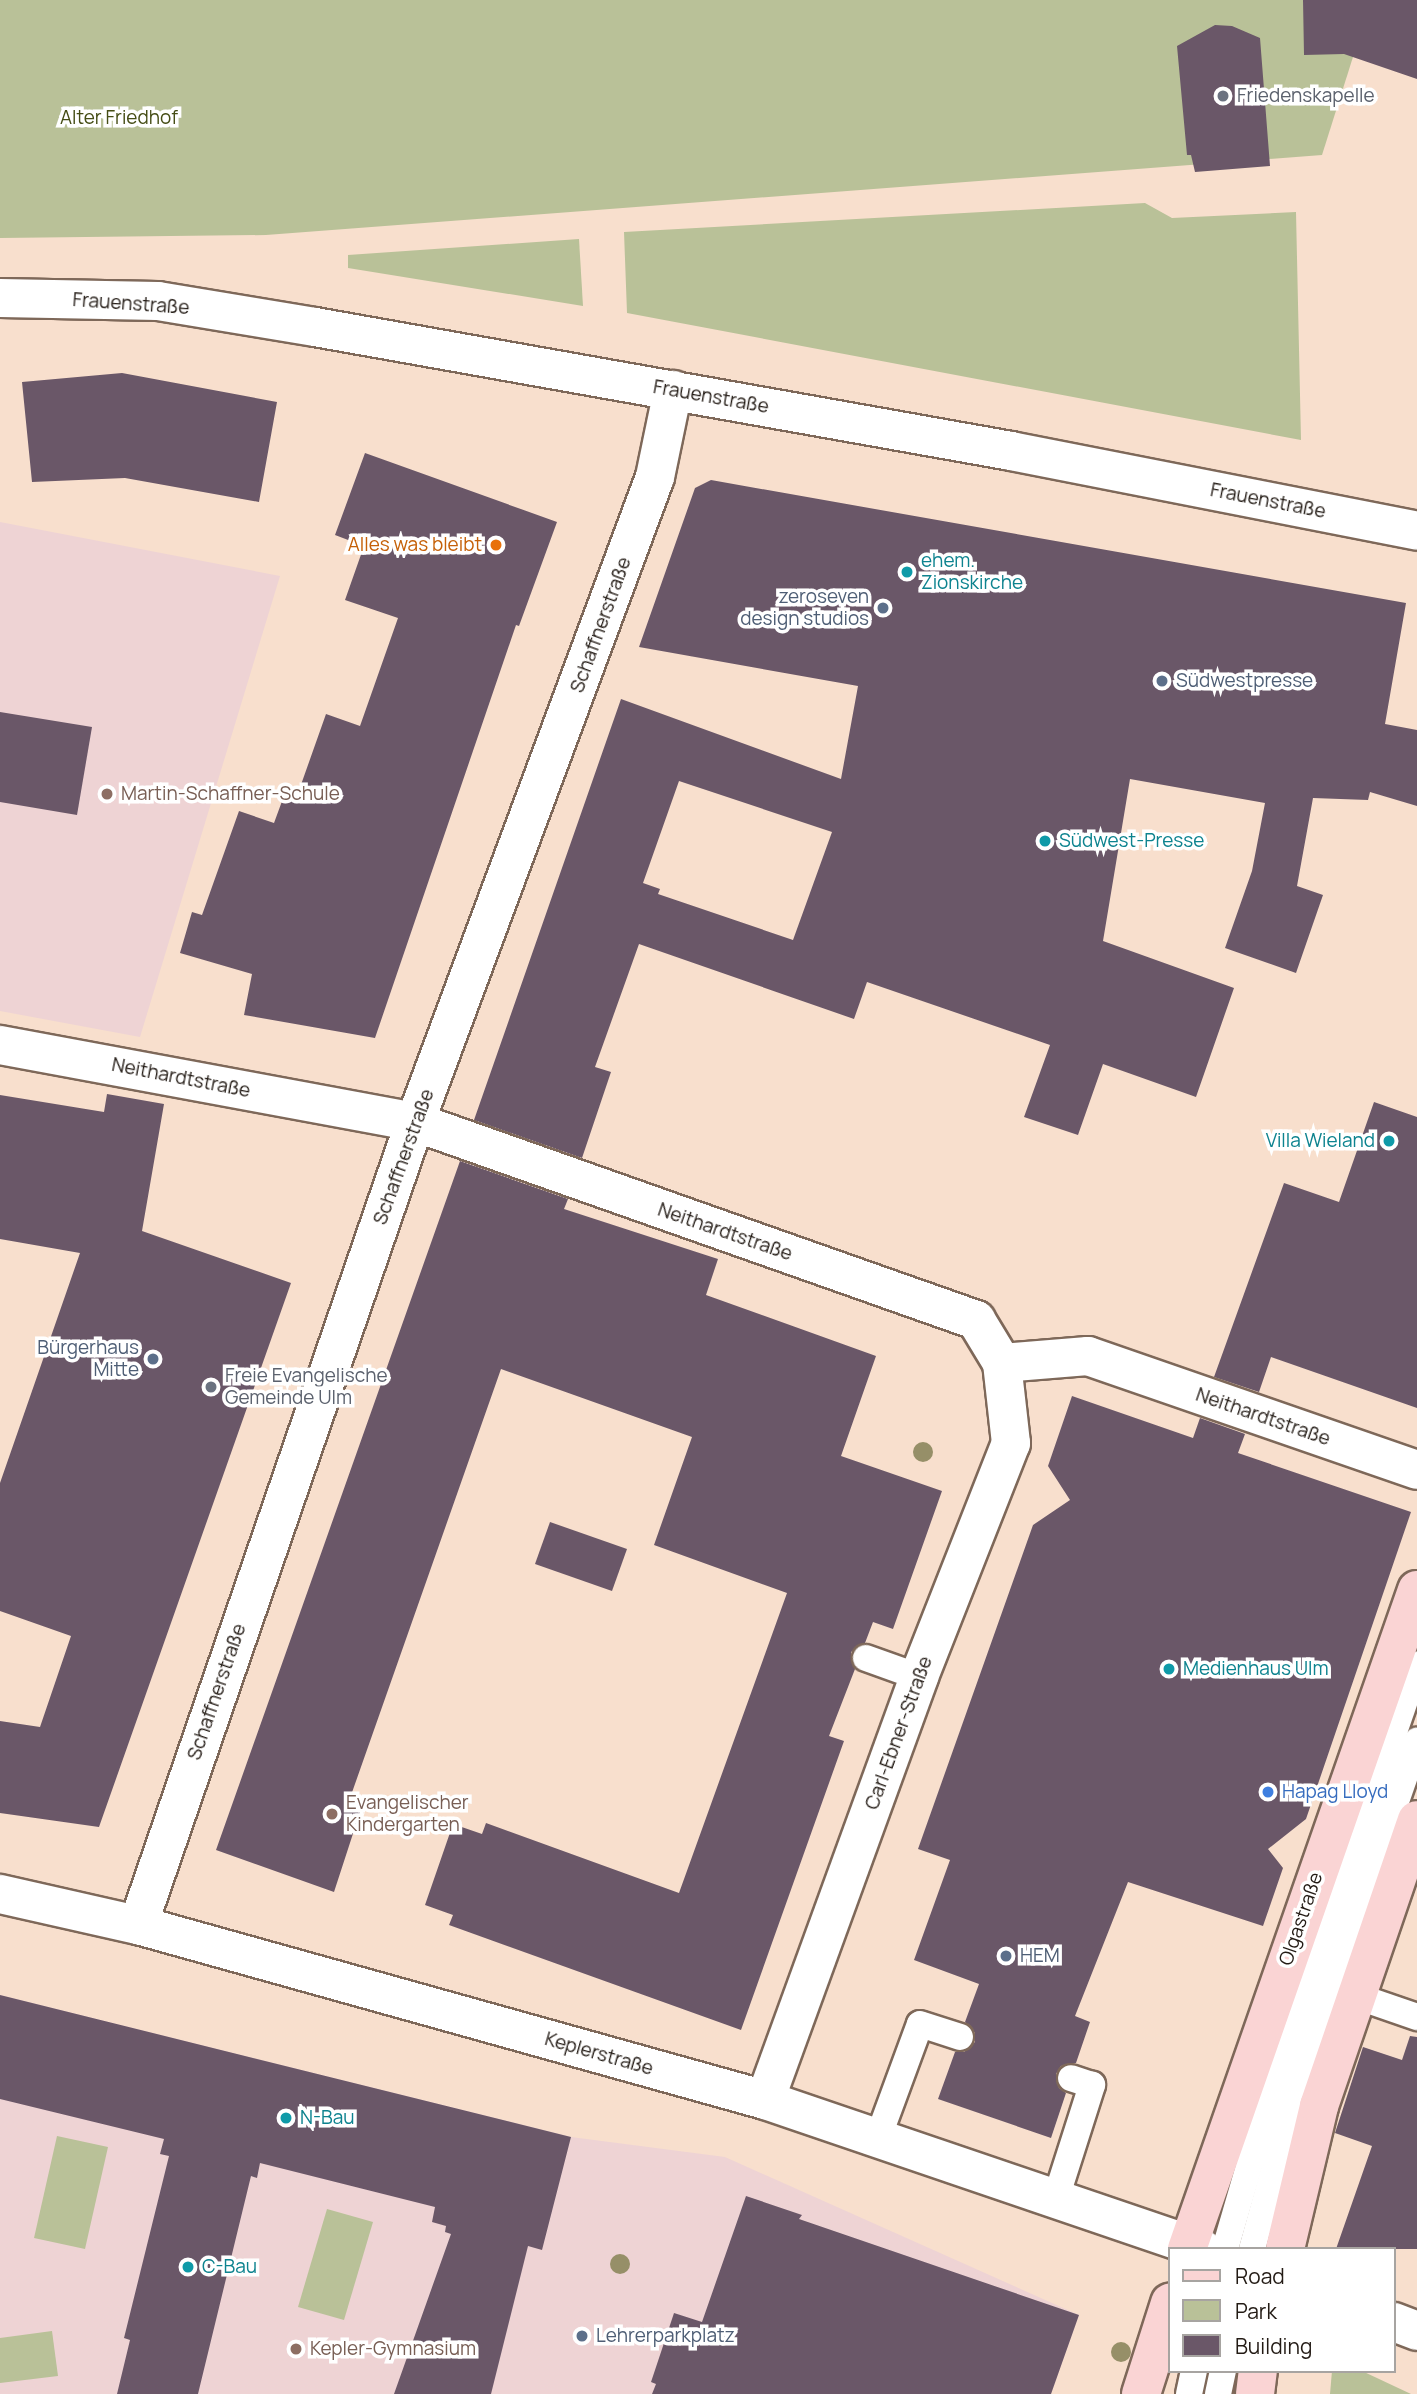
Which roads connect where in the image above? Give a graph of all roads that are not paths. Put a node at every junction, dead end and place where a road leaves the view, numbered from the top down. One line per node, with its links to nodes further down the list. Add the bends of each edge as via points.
1 (0, 298): 2 (street, Frauenstraße, via 158,301)
2 (673, 390): 3 (street, Frauenstraße); 5 (street, Schaffnerstraße, via 655,477)
3 (1417, 531)
4 (0, 1045): 5 (street, Neithardtstraße)
5 (415, 1122): 6 (street, Neithardtstraße, via 976,1320); 15 (street, Schaffnerstraße)
6 (1002, 1363): 7 (street, Neithardtstraße, via 1088,1356); 11 (street, Carl-Ebner-Straße, via 1011,1443)
7 (1417, 1470)
8 (1417, 1590): 24 (main road, Olgastraße)
9 (866, 1658): 11 (lane)
10 (1417, 1665): 25 (lane, via 1277,2070)
11 (919, 1677): 20 (street, Carl-Ebner-Straße)
12 (1417, 1741): 26 (lane, via 1301,2074)
13 (1417, 1820): 16 (main road)
14 (0, 1894): 15 (street, Keplerstraße)
15 (138, 1926): 20 (street, Keplerstraße)
16 (1356, 1996): 17 (lane); 27 (main road, via 1319,2106)
17 (1417, 2017)
18 (960, 2037): 21 (lane, via 920,2024)
19 (1071, 2078): 22 (lane, via 1093,2085)
20 (765, 2100): 21 (street, Keplerstraße)
21 (878, 2138): 22 (street, Keplerstraße)
22 (1056, 2198): 23 (street, Keplerstraße)
23 (1198, 2247)
24 (1201, 2247)
25 (1201, 2247)
26 (1253, 2247)
27 (1285, 2247)
28 (1168, 2309): 34 (main road)
29 (1396, 2323): 30 (street)
30 (1417, 2331)
31 (1194, 2373): 35 (lane)
32 (1223, 2373): 36 (lane)
33 (1258, 2373): 37 (main road)
34 (1140, 2394)
35 (1189, 2394)
36 (1218, 2394)
37 (1255, 2394)

